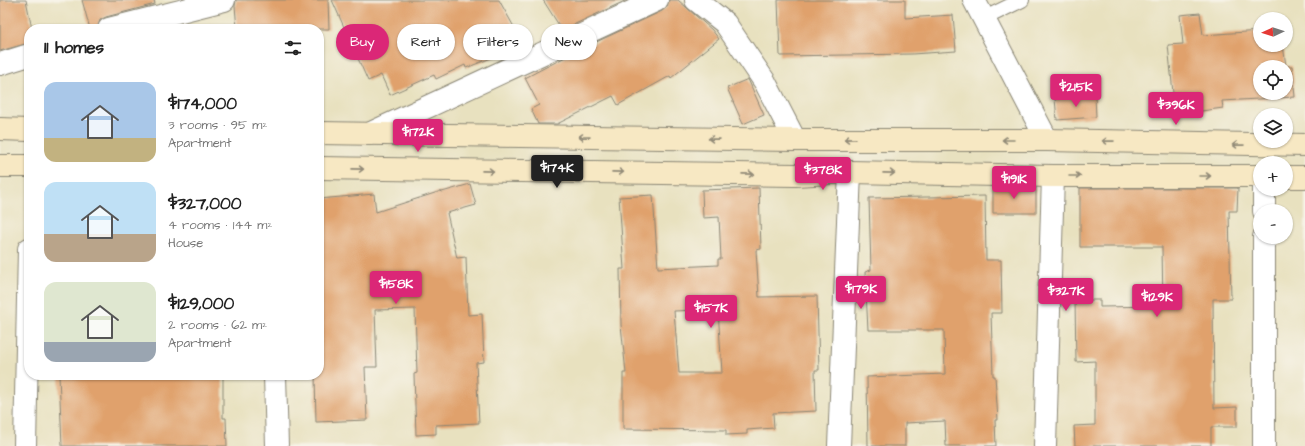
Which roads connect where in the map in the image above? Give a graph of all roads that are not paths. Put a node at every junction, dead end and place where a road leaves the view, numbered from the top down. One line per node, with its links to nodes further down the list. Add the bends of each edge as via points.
1 (224, 0): 6 (street)
2 (657, 0): 12 (street)
3 (696, 0): 14 (street, via 725,23 765,82)
4 (1022, 0): 5 (lane)
5 (979, 9): 15 (street)
6 (129, 24)
7 (24, 57): 8 (street)
8 (0, 64)
9 (0, 129): 10 (main road)
10 (24, 130)
11 (327, 133): 12 (main road); 19 (main road)
12 (369, 134): 13 (main road)
13 (403, 134): 14 (main road, one-way to 13); 20 (main road)
14 (795, 140): 15 (main road, one-way to 14)
15 (1047, 140): 16 (main road, one-way to 15)
16 (1305, 145)
17 (0, 166): 18 (main road)
18 (24, 166)
19 (326, 168): 20 (main road, one-way to 20)
20 (400, 170): 21 (main road, one-way to 21, via 795,175)
21 (850, 172): 22 (main road, one-way to 22); 31 (street)
22 (1053, 176): 23 (main road, one-way to 23); 32 (street)
23 (1253, 176)
24 (1293, 177): 25 (main road)
25 (1305, 177)
26 (1264, 244): 33 (street)
27 (26, 380): 29 (street)
28 (275, 380): 30 (street)
29 (25, 446)
30 (277, 446)
31 (839, 446)
32 (1045, 446)
33 (1264, 446)

